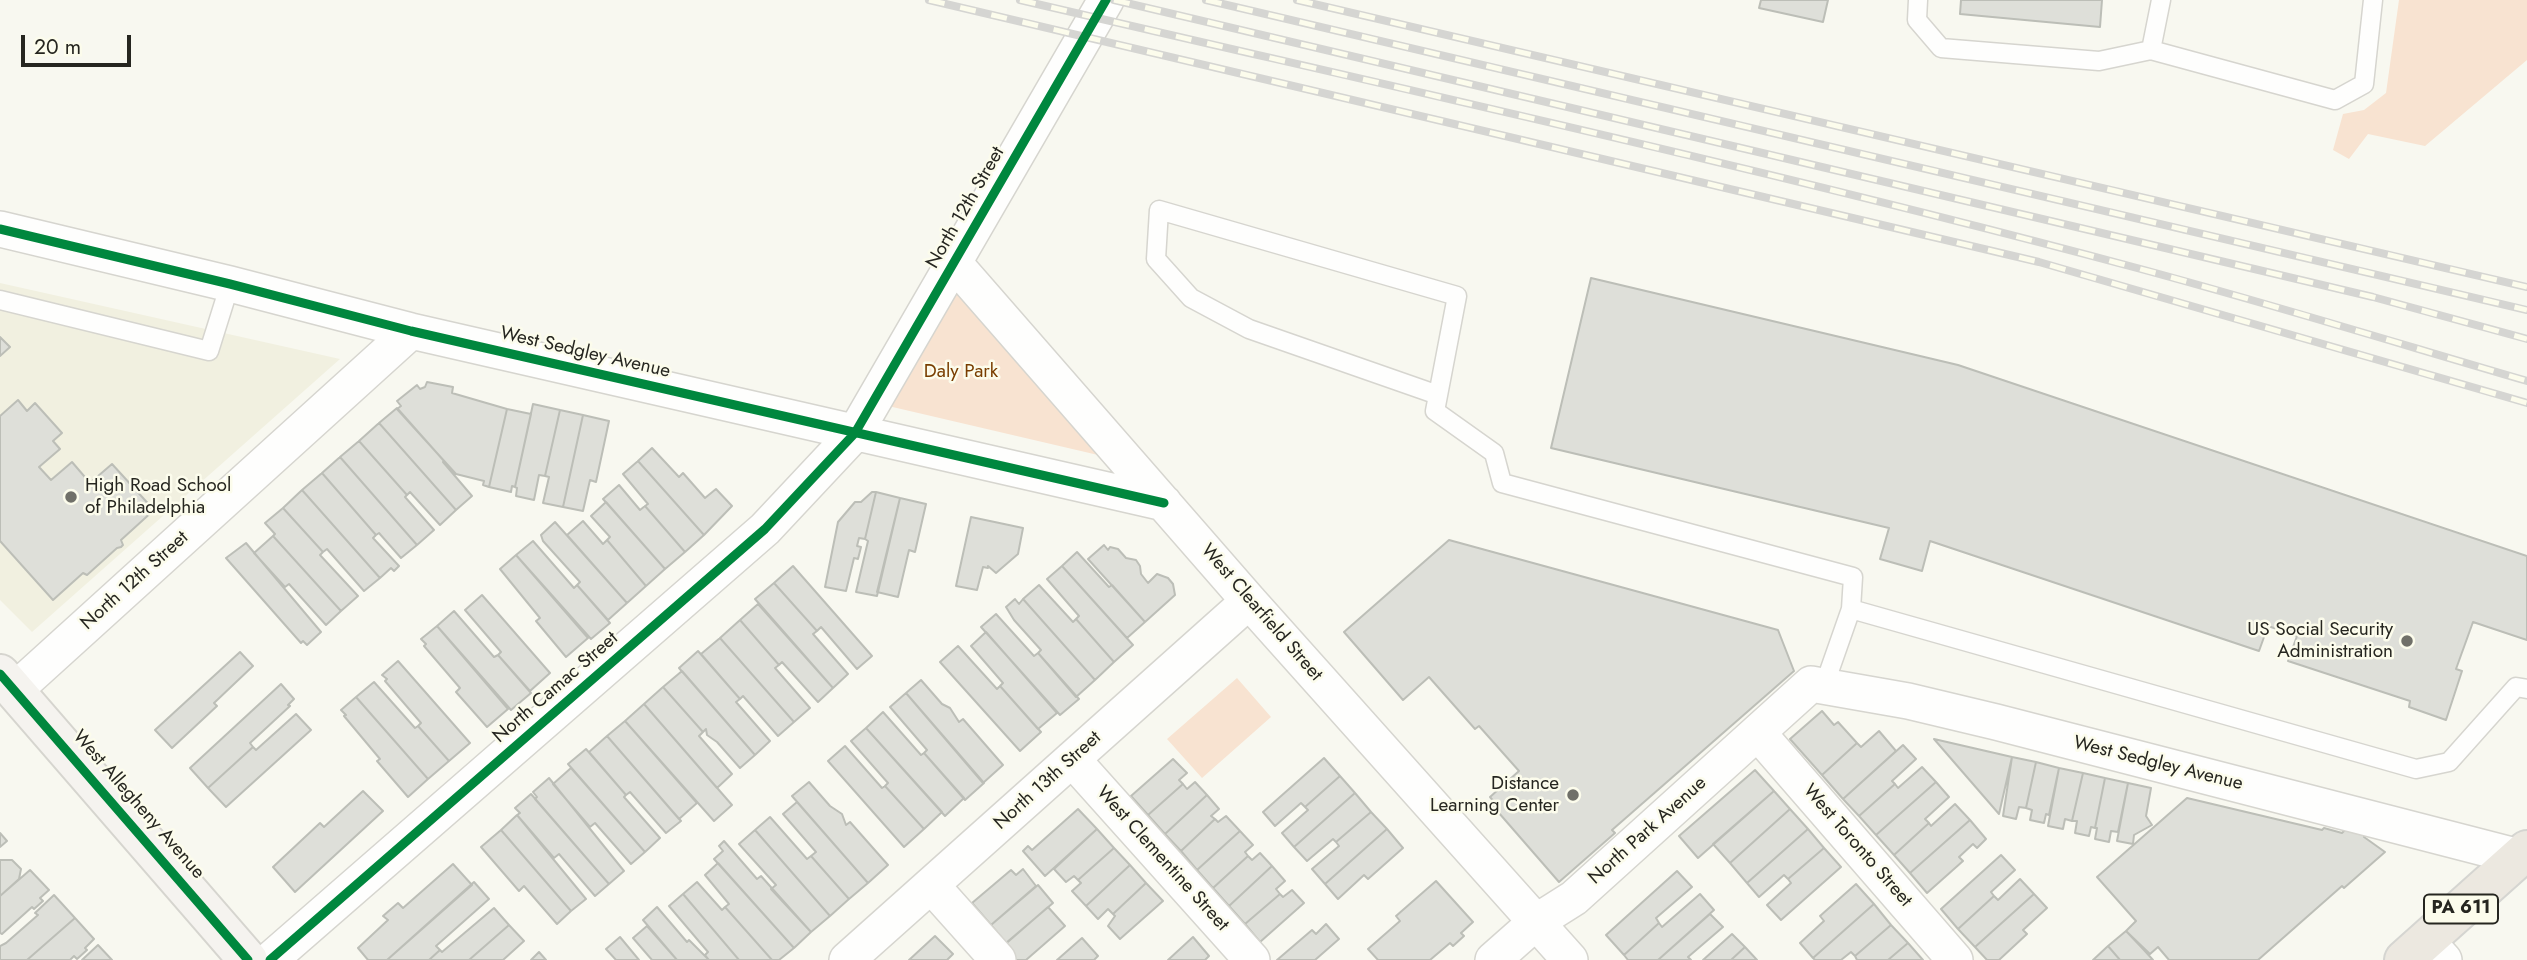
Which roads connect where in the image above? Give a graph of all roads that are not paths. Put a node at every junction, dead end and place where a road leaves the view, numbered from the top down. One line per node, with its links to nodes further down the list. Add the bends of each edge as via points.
1 (1106, 0): 7 (street, North 12th Street)
2 (1918, 0): 5 (lane, via 1917,20 1941,48 2099,61)
3 (2161, 0): 5 (lane)
4 (2373, 0): 5 (lane, via 2364,84 2335,100)
5 (2151, 50)
6 (0, 229): 8 (street, West Sedgley Avenue)
7 (954, 263): 12 (street, North 12th Street); 13 (street, West Clearfield Street)
8 (230, 284): 9 (lane, via 209,351); 10 (street, West Sedgley Avenue)
9 (0, 300)
10 (411, 331): 12 (street, West Sedgley Avenue); 16 (street, North 12th Street)
11 (1438, 395): 11 (lane, via 1249,329 1191,298 1156,259 1159,210 1457,296); 15 (lane, via 1434,411 1494,453 1502,484 1853,577)
12 (855, 433): 13 (street, West Sedgley Avenue); 26 (street, North Camac Street, via 765,530)
13 (1164, 503): 14 (street, West Clearfield Street)
14 (1249, 601): 20 (street, North 13th Street); 23 (street, West Clearfield Street)
15 (1851, 609): 17 (lane, via 2416,769 2449,762 2516,687); 18 (lane)
16 (7, 682): 25 (main road, West Allegheny Avenue)
17 (2527, 689)
18 (1811, 691): 19 (street, North Park Avenue); 21 (street, West Sedgley Avenue, via 1908,701)
19 (1758, 733): 23 (street, North Park Avenue, via 1574,898); 32 (street, West Toronto Street)
20 (1072, 759): 22 (street, North 13th Street); 29 (street, West Clementine Street)
21 (2523, 854): 24 (main road, PA 611)
22 (931, 885): 27 (street, North 13th Street); 28 (street)
23 (1536, 922): 30 (street, North Park Avenue); 31 (street, West Clearfield Street)
24 (2425, 953)
25 (248, 960)
26 (270, 960)
27 (846, 960)
28 (998, 960)
29 (1252, 960)
30 (1493, 960)
31 (1570, 960)
32 (1955, 960)

